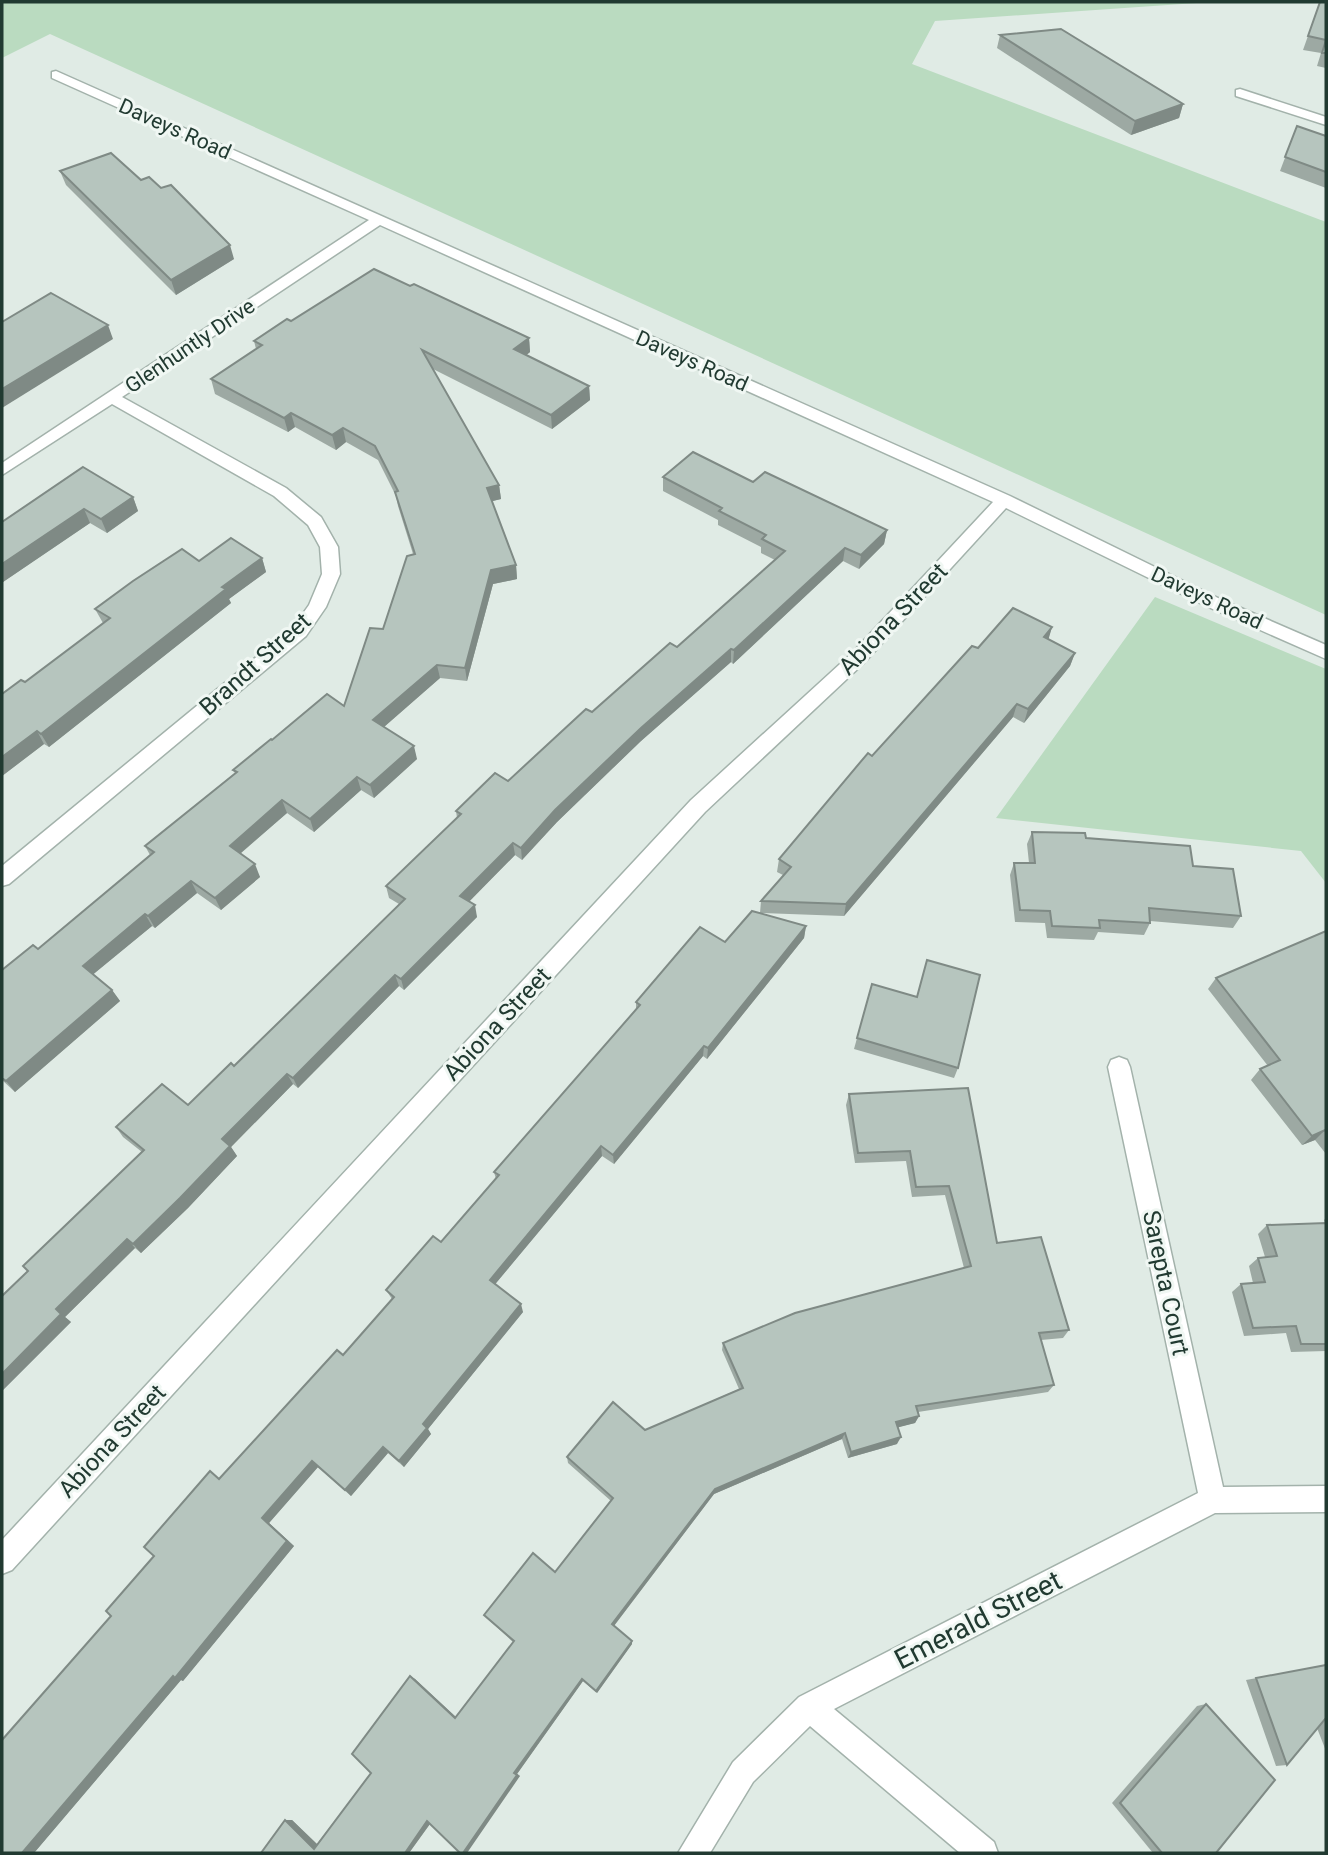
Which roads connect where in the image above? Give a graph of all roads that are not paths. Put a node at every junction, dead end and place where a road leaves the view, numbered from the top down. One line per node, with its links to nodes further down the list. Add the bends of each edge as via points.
1 (56, 75): 4 (street, Daveys Road)
2 (1240, 93): 3 (street)
3 (1326, 121)
4 (377, 221): 5 (street, Glenhuntly Drive); 7 (street, Daveys Road)
5 (113, 398): 6 (street, Glenhuntly Drive); 9 (street, Brandt Street, via 289,499 315,521 330,547 331,574 300,631)
6 (2, 470)
7 (1004, 500): 8 (street, Daveys Road); 13 (street, Abiona Street, via 858,658 698,806)
8 (1326, 652)
9 (2, 878)
10 (1119, 1067): 12 (street, Sarepta Court)
11 (1326, 1499): 12 (street, Emerald Street)
12 (1213, 1500): 14 (street, Emerald Street)
13 (2, 1560)
14 (809, 1707): 15 (street, Emerald Street, via 743,1772); 16 (street)
15 (693, 1853)
16 (983, 1853)

